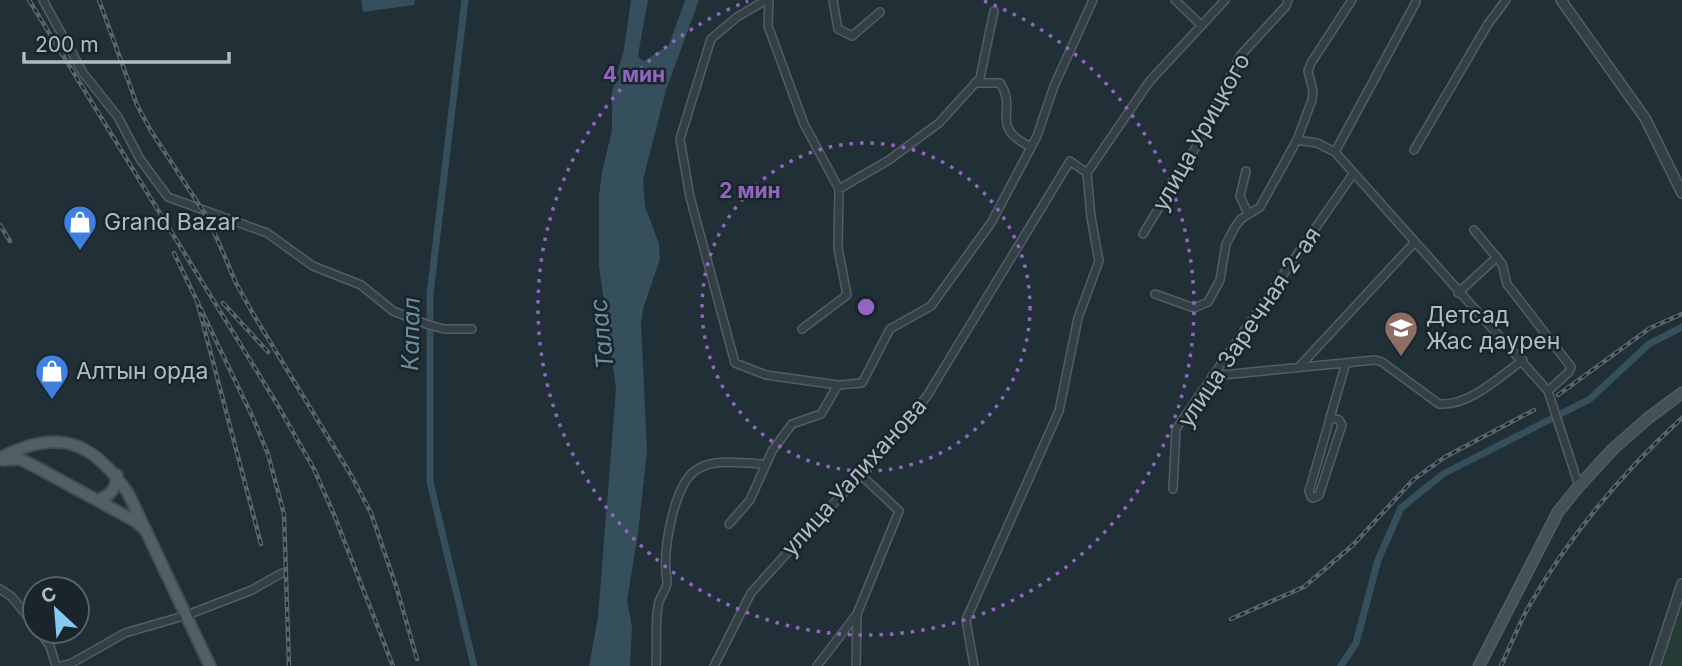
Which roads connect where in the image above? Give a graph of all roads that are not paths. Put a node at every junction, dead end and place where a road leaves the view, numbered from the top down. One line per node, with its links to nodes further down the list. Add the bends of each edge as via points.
1 (43, 0): 32 (street, via 83,74 118,117 139,159 168,197 267,233 313,266 361,285 393,311 426,324)
2 (768, 0): 23 (street, via 768,26 804,124); 38 (street, via 737,17 711,40 680,139 690,197 735,363 766,375)
3 (833, 0): 13 (street, via 838,29 852,36)
4 (1093, 0): 17 (street)
5 (1175, 0): 14 (street)
6 (1225, 0): 14 (street)
7 (1288, 0): 27 (street, улица Урицкого, via 1240,56 1196,147)
8 (1352, 0): 16 (street, via 1311,63 1312,100)
9 (1506, 0): 18 (street)
10 (1560, 0): 24 (street, via 1645,118)
11 (1416, 2): 19 (street)
12 (993, 11): 15 (street, via 980,78)
13 (880, 12)
14 (1201, 25): 21 (street, via 1149,82)
15 (975, 83): 17 (street, via 1000,83 1006,92 1005,124 1014,139); 23 (street, via 939,123)
16 (1297, 141): 19 (street, via 1317,143); 25 (street, via 1260,207)
17 (1031, 148): 38 (street, via 991,223 931,306 890,329 862,383)
18 (1414, 150)
19 (1335, 152): 22 (street)
20 (1246, 171): 25 (street, via 1240,196)
21 (1087, 173): 49 (street, улица Уалиханова, via 1069,161 927,396); 68 (street, via 1099,261 1078,318 1059,411 966,620)
22 (1353, 174): 28 (street); 37 (street, улица Заречная 2-ая)
23 (839, 189): 33 (street, via 838,248 847,295)
24 (1682, 193)
25 (1248, 214): 31 (street, via 1230,236 1220,279 1205,305 1194,308)
26 (1474, 230): 29 (street)
27 (1143, 234)
28 (1414, 243): 30 (street); 36 (street)
29 (1497, 257): 30 (street); 39 (street, via 1507,284 1571,366)
30 (1458, 293): 34 (street)
31 (1155, 294)
32 (472, 329)
33 (802, 329)
34 (1523, 360): 35 (street, via 1471,396 1448,405 1439,404 1382,362); 39 (street)
35 (1346, 363): 36 (street); 41 (street)
36 (1298, 368): 37 (street)
37 (1212, 376): 51 (street, улица Заречная 2-ая, via 1176,429)
38 (838, 385): 46 (street, via 821,414 792,424)
39 (1548, 391): 50 (street)
40 (1682, 393): 50 (main road, via 1613,449)
41 (1330, 417): 43 (street); 44 (street, via 1342,425)
42 (38, 443): 45 (main road); 47 (main road); 48 (main road, via 77,445)
43 (1322, 448): 44 (street); 44 (street, via 1309,491 1313,498 1319,495)
44 (1333, 453)
45 (0, 459): 47 (main road, via 20,459)
46 (765, 464): 53 (street, via 750,500); 64 (street, via 709,463 684,482 667,545 668,584 657,608)
47 (37, 467): 52 (main road)
48 (117, 475): 52 (main road, via 113,492); 54 (main road)
49 (861, 475): 59 (street, via 899,511); 65 (street, улица Уалиханова, via 751,593)
50 (1578, 486): 69 (main road, via 1558,512)
51 (1173, 489)
52 (98, 500): 54 (main road, via 135,521)
53 (729, 524)
54 (152, 541): 60 (main road)
55 (282, 573): 60 (street)
56 (1682, 584): 70 (street)
57 (0, 589): 58 (street)
58 (21, 608)
59 (857, 614): 66 (street); 67 (street)
60 (187, 615): 62 (street, via 125,633); 63 (main road)
61 (49, 645): 62 (street)
62 (59, 666)
63 (211, 666)
64 (656, 666)
65 (714, 666)
66 (817, 666)
67 (856, 666)
68 (974, 666)
69 (1479, 666)
70 (1655, 666)

